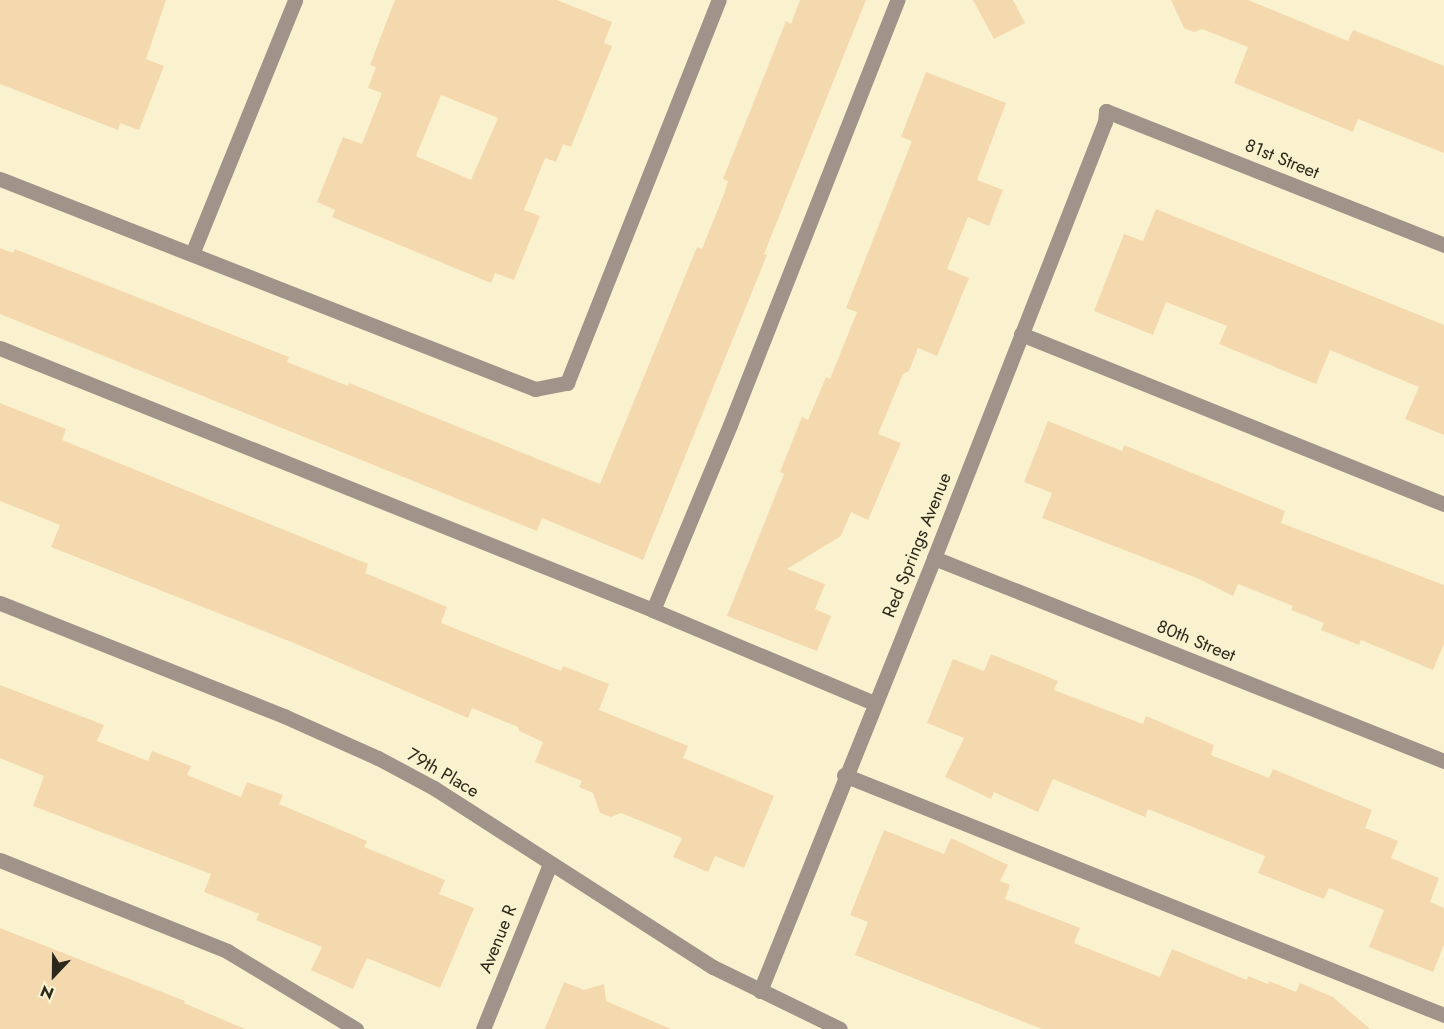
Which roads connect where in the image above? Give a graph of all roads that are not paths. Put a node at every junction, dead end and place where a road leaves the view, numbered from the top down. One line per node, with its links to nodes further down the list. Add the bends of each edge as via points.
1 (295, 0): 7 (street)
2 (719, 0): 7 (street, via 567,383 535,389)
3 (897, 0): 13 (street)
4 (1106, 111): 6 (street, 81st Street); 8 (street, Red Springs Avenue)
5 (0, 179): 7 (street)
6 (1444, 244)
7 (192, 254)
8 (1022, 334): 10 (street); 11 (street, Red Springs Avenue)
9 (0, 348): 13 (street)
10 (1444, 504)
11 (934, 558): 14 (street, Red Springs Avenue); 15 (street, 80th Street)
12 (0, 603): 18 (street, 79th Place, via 284,716 378,758 435,788)
13 (653, 610): 14 (street)
14 (874, 703): 16 (street, Red Springs Avenue)
15 (1444, 761)
16 (844, 775): 19 (street, Red Springs Avenue); 20 (street)
17 (0, 860): 21 (street, via 227,951)
18 (550, 864): 19 (street, 79th Place, via 713,967); 22 (street, Avenue R)
19 (760, 991): 23 (street, 79th Place)
20 (1444, 1015)
21 (356, 1029)
22 (483, 1029)
23 (840, 1029)

